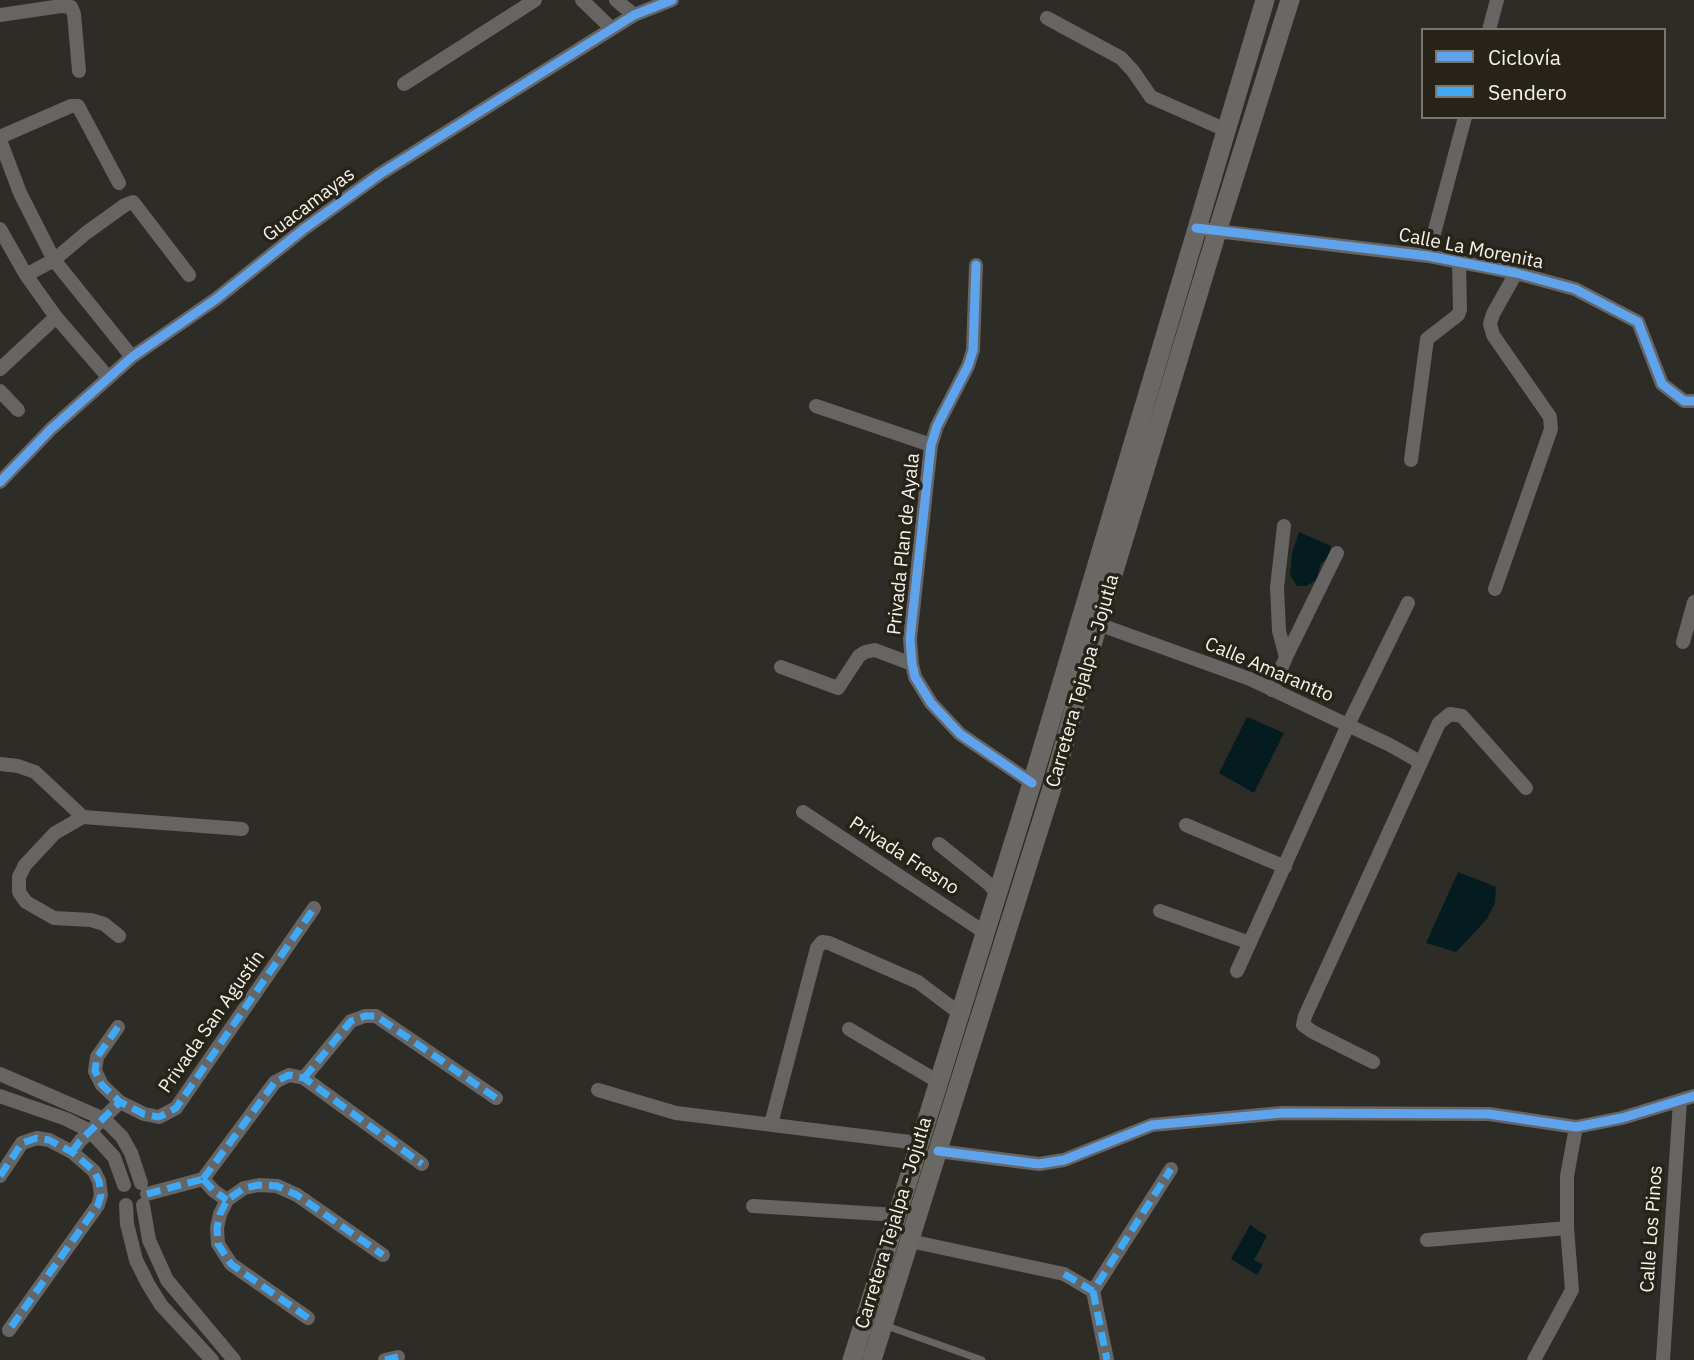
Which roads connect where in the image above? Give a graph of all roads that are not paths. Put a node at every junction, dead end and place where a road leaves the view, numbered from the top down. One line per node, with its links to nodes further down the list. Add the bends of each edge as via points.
1 (535, 0): 14 (street)
2 (582, 0): 12 (street)
3 (616, 0): 9 (street)
4 (672, 0): 9 (street, Guacamayas)
5 (1265, 0): 16 (main road, Carretera Tejalpa - Jojutla)
6 (1290, 0): 20 (main road, Carretera Tejalpa - Jojutla)
7 (1497, 0): 11 (street)
8 (0, 15): 13 (street, via 71,7)
9 (634, 15): 12 (street, Guacamayas)
10 (1047, 18): 16 (street, via 1121,58 1151,97)
11 (1490, 28)
12 (612, 29): 30 (street, Guacamayas, via 380,174)
13 (79, 71)
14 (404, 84)
15 (1464, 119): 22 (street)
16 (1226, 130): 19 (main road, Carretera Tejalpa - Jojutla)
17 (1, 144): 18 (street, via 78,106); 23 (street)
18 (118, 183)
19 (1196, 228): 20 (street, Calle La Morenita); 54 (main road, Carretera Tejalpa - Jojutla)
20 (1217, 232): 22 (street, Calle La Morenita); 45 (main road, Carretera Tejalpa - Jojutla)
21 (2, 239): 27 (street)
22 (1428, 256): 24 (street, Calle La Morenita)
23 (54, 260): 27 (street); 28 (street, via 133,202); 30 (street)
24 (1459, 262): 26 (street, Calle La Morenita); 38 (street, via 1458,316 1427,339)
25 (976, 265): 37 (street, Privada Plan de Ayala, via 974,350)
26 (1516, 273): 34 (street, Calle La Morenita, via 1575,289 1638,322 1662,384); 42 (street, via 1490,324 1550,417 1550,429)
27 (26, 275): 29 (street)
28 (189, 275)
29 (56, 317): 31 (street); 32 (street)
30 (132, 357): 32 (street, Guacamayas)
31 (0, 369)
32 (108, 377): 39 (street, Guacamayas)
33 (0, 391): 36 (street)
34 (1689, 401)
35 (816, 406): 37 (street, Privada Plan de Ayala)
36 (18, 410)
37 (931, 445): 48 (street, Privada Plan de Ayala, via 910,639)
38 (1411, 460)
39 (0, 482)
40 (1284, 526): 47 (street, via 1277,587 1279,631)
41 (1337, 553): 47 (street)
42 (1495, 589)
43 (1408, 603): 51 (street)
44 (1694, 603): 46 (street)
45 (1098, 624): 50 (street, Calle Amarantto); 65 (main road, Carretera Tejalpa - Jojutla)
46 (1683, 642)
47 (1286, 657): 50 (street)
48 (912, 664): 49 (street, Privada Plan de Ayala, via 875,650 865,652 838,688); 54 (street, Privada Plan de Ayala, via 931,703 960,734)
49 (781, 667)
50 (1272, 690): 51 (street, Calle Amarantto)
51 (1348, 725): 52 (street, Calle Amarantto); 61 (street)
52 (1420, 762): 55 (street, via 1439,723 1450,714 1462,716); 73 (street, via 1303,1025)
53 (0, 764): 57 (street, via 35,772)
54 (1031, 783): 62 (main road, Carretera Tejalpa - Jojutla)
55 (1526, 788)
56 (803, 812): 66 (street, Privada Fresno)
57 (83, 817): 59 (street); 67 (street, via 55,833 25,865 19,892 26,902 54,918 90,920)
58 (1186, 825): 61 (street)
59 (242, 830)
60 (939, 844): 62 (street, via 989,884)
61 (1284, 867): 68 (street)
62 (993, 901): 65 (main road); 66 (main road, Carretera Tejalpa - Jojutla)
63 (314, 908): 82 (street, Privada San Agustín, via 176,1108 159,1117)
64 (1160, 911): 68 (street)
65 (1012, 917): 88 (main road, Carretera Tejalpa - Jojutla)
66 (984, 932): 70 (main road, Carretera Tejalpa - Jojutla)
67 (119, 936)
68 (1250, 943): 69 (street)
69 (1237, 971)
70 (958, 1012): 76 (main road, Carretera Tejalpa - Jojutla); 84 (street, via 918,982 822,942)
71 (118, 1027): 82 (street, Privada San Agustín, via 96,1057 95,1071)
72 (849, 1029): 76 (street)
73 (1373, 1062)
74 (0, 1074): 83 (street)
75 (304, 1078): 80 (street, via 351,1021 376,1016); 90 (street); 93 (street, via 289,1075 275,1082)
76 (937, 1080): 87 (main road, Carretera Tejalpa - Jojutla)
77 (598, 1090): 84 (street, via 676,1113)
78 (0, 1096): 86 (street)
79 (1694, 1096): 81 (street)
80 (496, 1098)
81 (1679, 1101): 85 (street); 116 (street, Calle Los Pinos)
82 (120, 1102): 83 (street)
83 (104, 1119): 86 (street); 95 (street, via 127,1145)
84 (771, 1124): 87 (street)
85 (1576, 1127): 88 (street, via 1489,1114 1282,1113 1152,1125 1064,1160 1039,1164); 100 (street, via 1567,1176)
86 (90, 1131): 89 (street); 94 (street, via 114,1157)
87 (918, 1143): 99 (main road, Carretera Tejalpa - Jojutla)
88 (938, 1151): 102 (main road, Carretera Tejalpa - Jojutla)
89 (72, 1152): 92 (street, via 49,1140 22,1143); 107 (street, via 94,1171 101,1195)
90 (422, 1164)
91 (1171, 1169): 104 (street)
92 (0, 1176)
93 (203, 1179): 95 (street); 96 (street)
94 (124, 1185): 95 (street, via 132,1181); 97 (street, via 120,1193)
95 (144, 1194): 97 (street, via 135,1208); 110 (street, via 149,1240 167,1280)
96 (227, 1200): 103 (street, via 244,1188 277,1186 298,1195); 105 (street, via 220,1214 218,1244 232,1264)
97 (126, 1205): 109 (street, via 136,1260 148,1284 161,1306)
98 (753, 1206): 99 (street)
99 (897, 1215): 111 (main road, Carretera Tejalpa - Jojutla)
100 (1567, 1228): 101 (street); 115 (street, via 1572,1290)
101 (1427, 1240)
102 (910, 1241): 104 (street, via 1064,1274); 106 (main road, Carretera Tejalpa - Jojutla)
103 (383, 1255)
104 (1093, 1291): 114 (street)
105 (308, 1318)
106 (883, 1325): 108 (lane); 112 (main road, Carretera Tejalpa - Jojutla)
107 (9, 1330)
108 (962, 1357): 113 (lane)
109 (212, 1360)
110 (234, 1360)
111 (852, 1360)
112 (872, 1360)
113 (982, 1360)
114 (1107, 1360)
115 (1534, 1360)
116 (1663, 1360)

